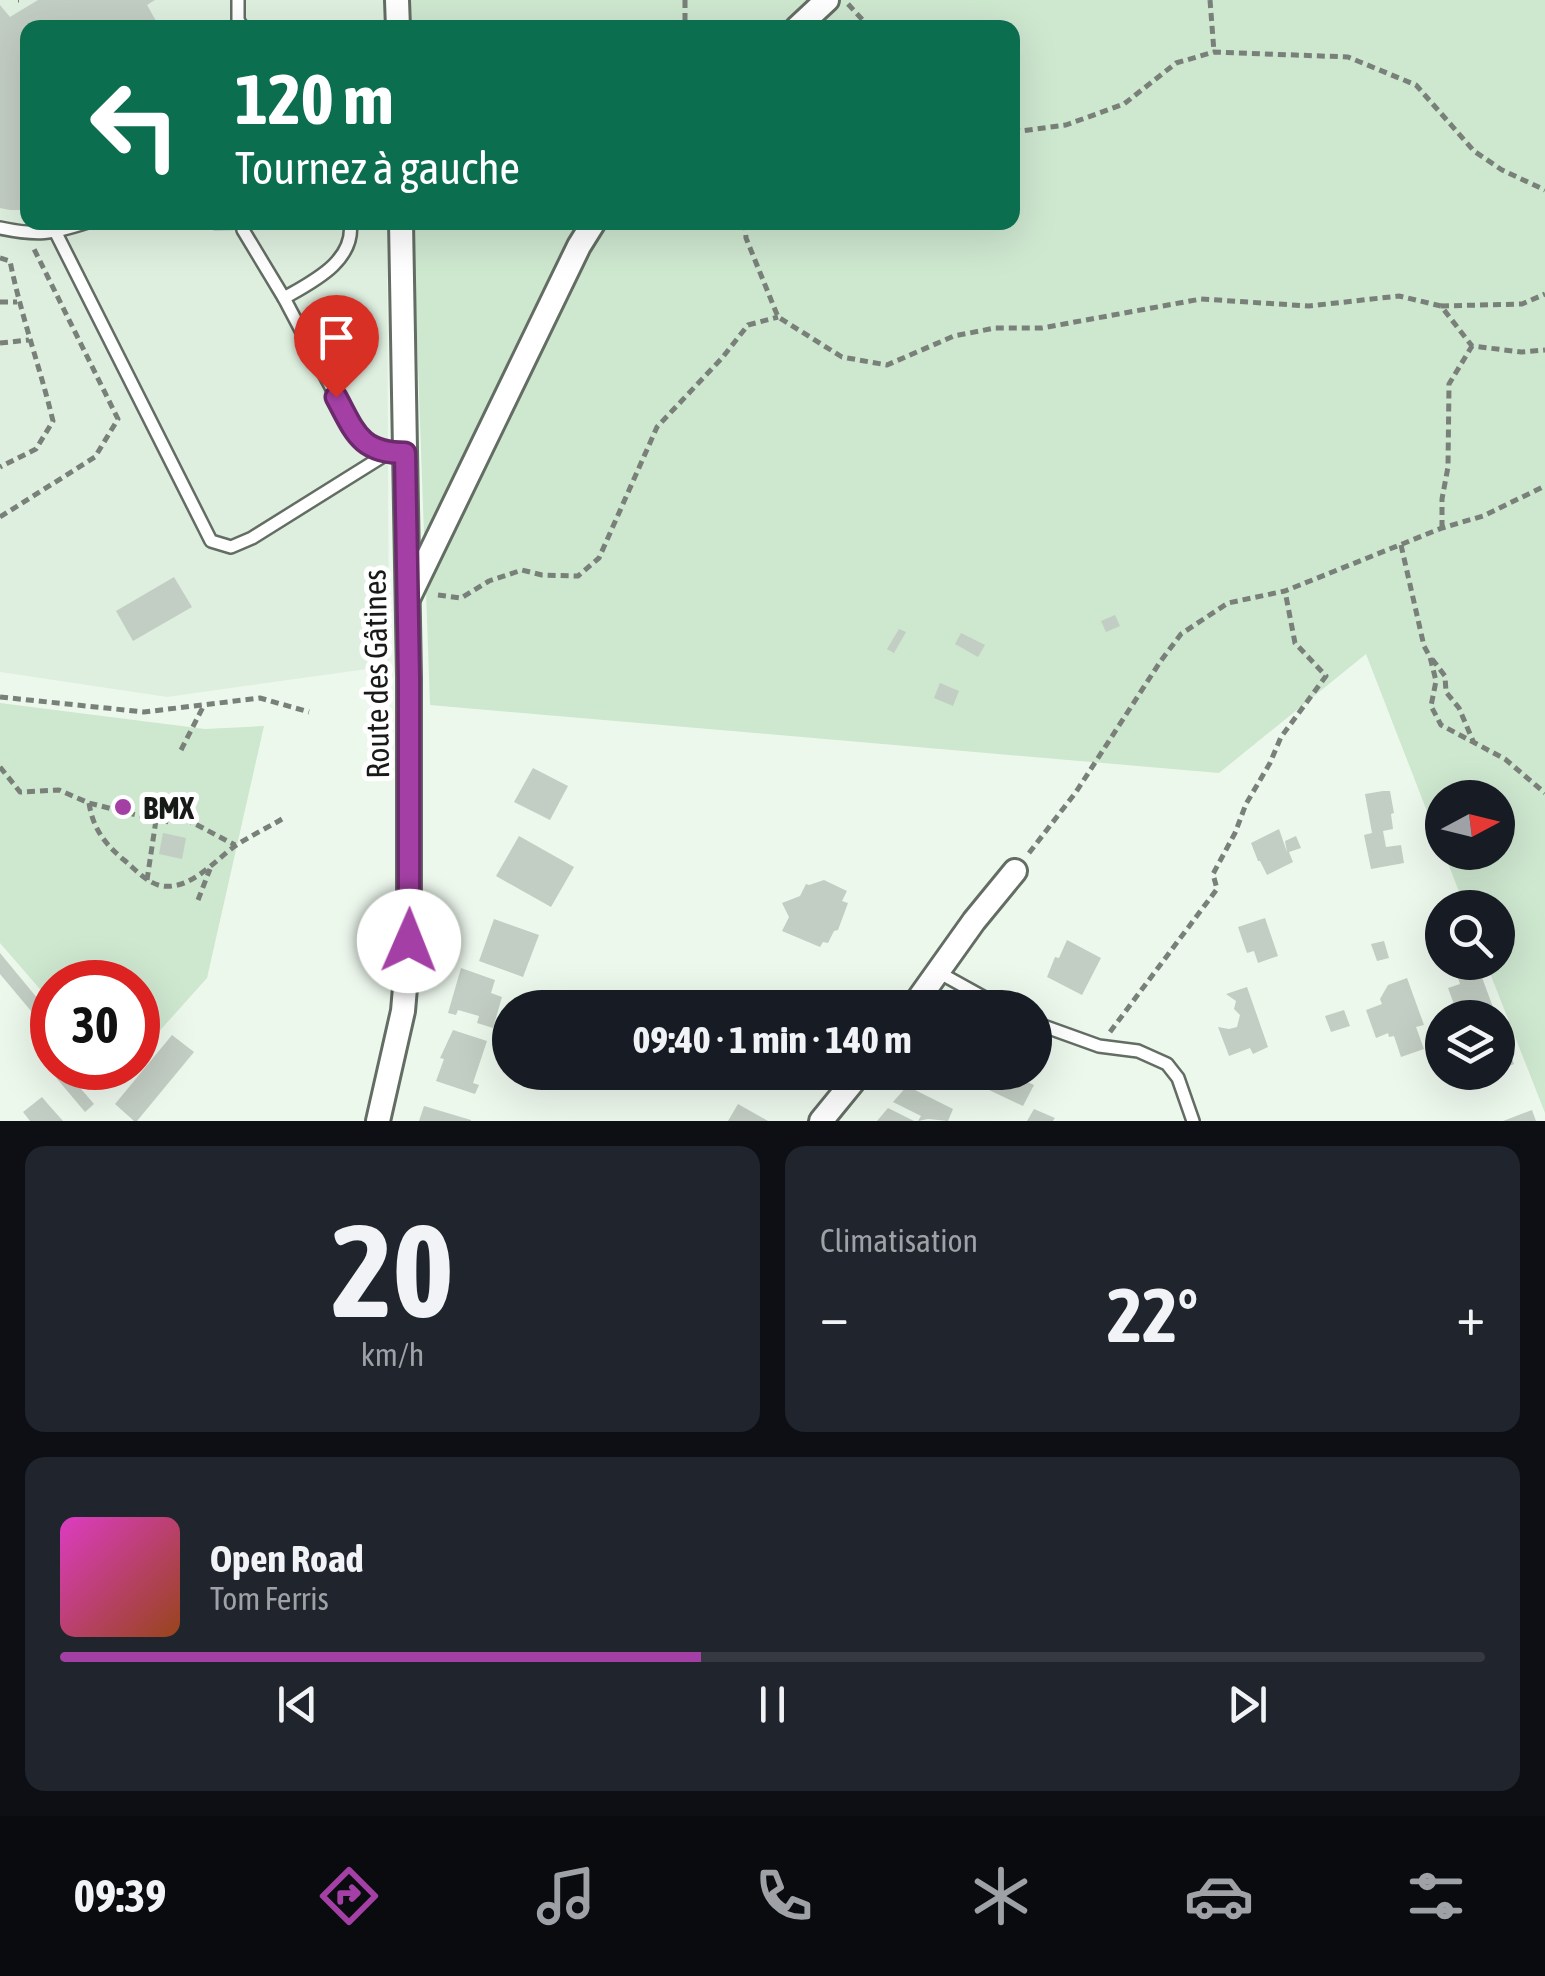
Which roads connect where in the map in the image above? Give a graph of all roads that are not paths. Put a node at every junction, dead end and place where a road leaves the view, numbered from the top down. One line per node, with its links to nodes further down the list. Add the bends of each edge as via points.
1 (827, 0): 2 (street)
2 (806, 20)
3 (0, 228): 9 (lane)
4 (65, 230): 9 (lane)
5 (243, 230): 10 (lane)
6 (352, 230): 10 (lane, via 340,259)
7 (401, 230): 11 (street, Route des Gâtines)
8 (589, 230): 12 (street)
9 (56, 233): 11 (lane, via 211,540 231,547 252,538)
10 (284, 298): 11 (lane, via 359,440)
11 (396, 453): 12 (street, Route des Gâtines)
12 (408, 600): 19 (street, Route des Gâtines, via 409,941)
13 (1015, 872): 14 (street)
14 (938, 972): 15 (street); 16 (lane)
15 (925, 990)
16 (970, 990)
17 (1052, 1029): 21 (lane, via 1167,1064)
18 (847, 1090): 20 (street)
19 (378, 1121)
20 (822, 1121)
21 (1193, 1121)

